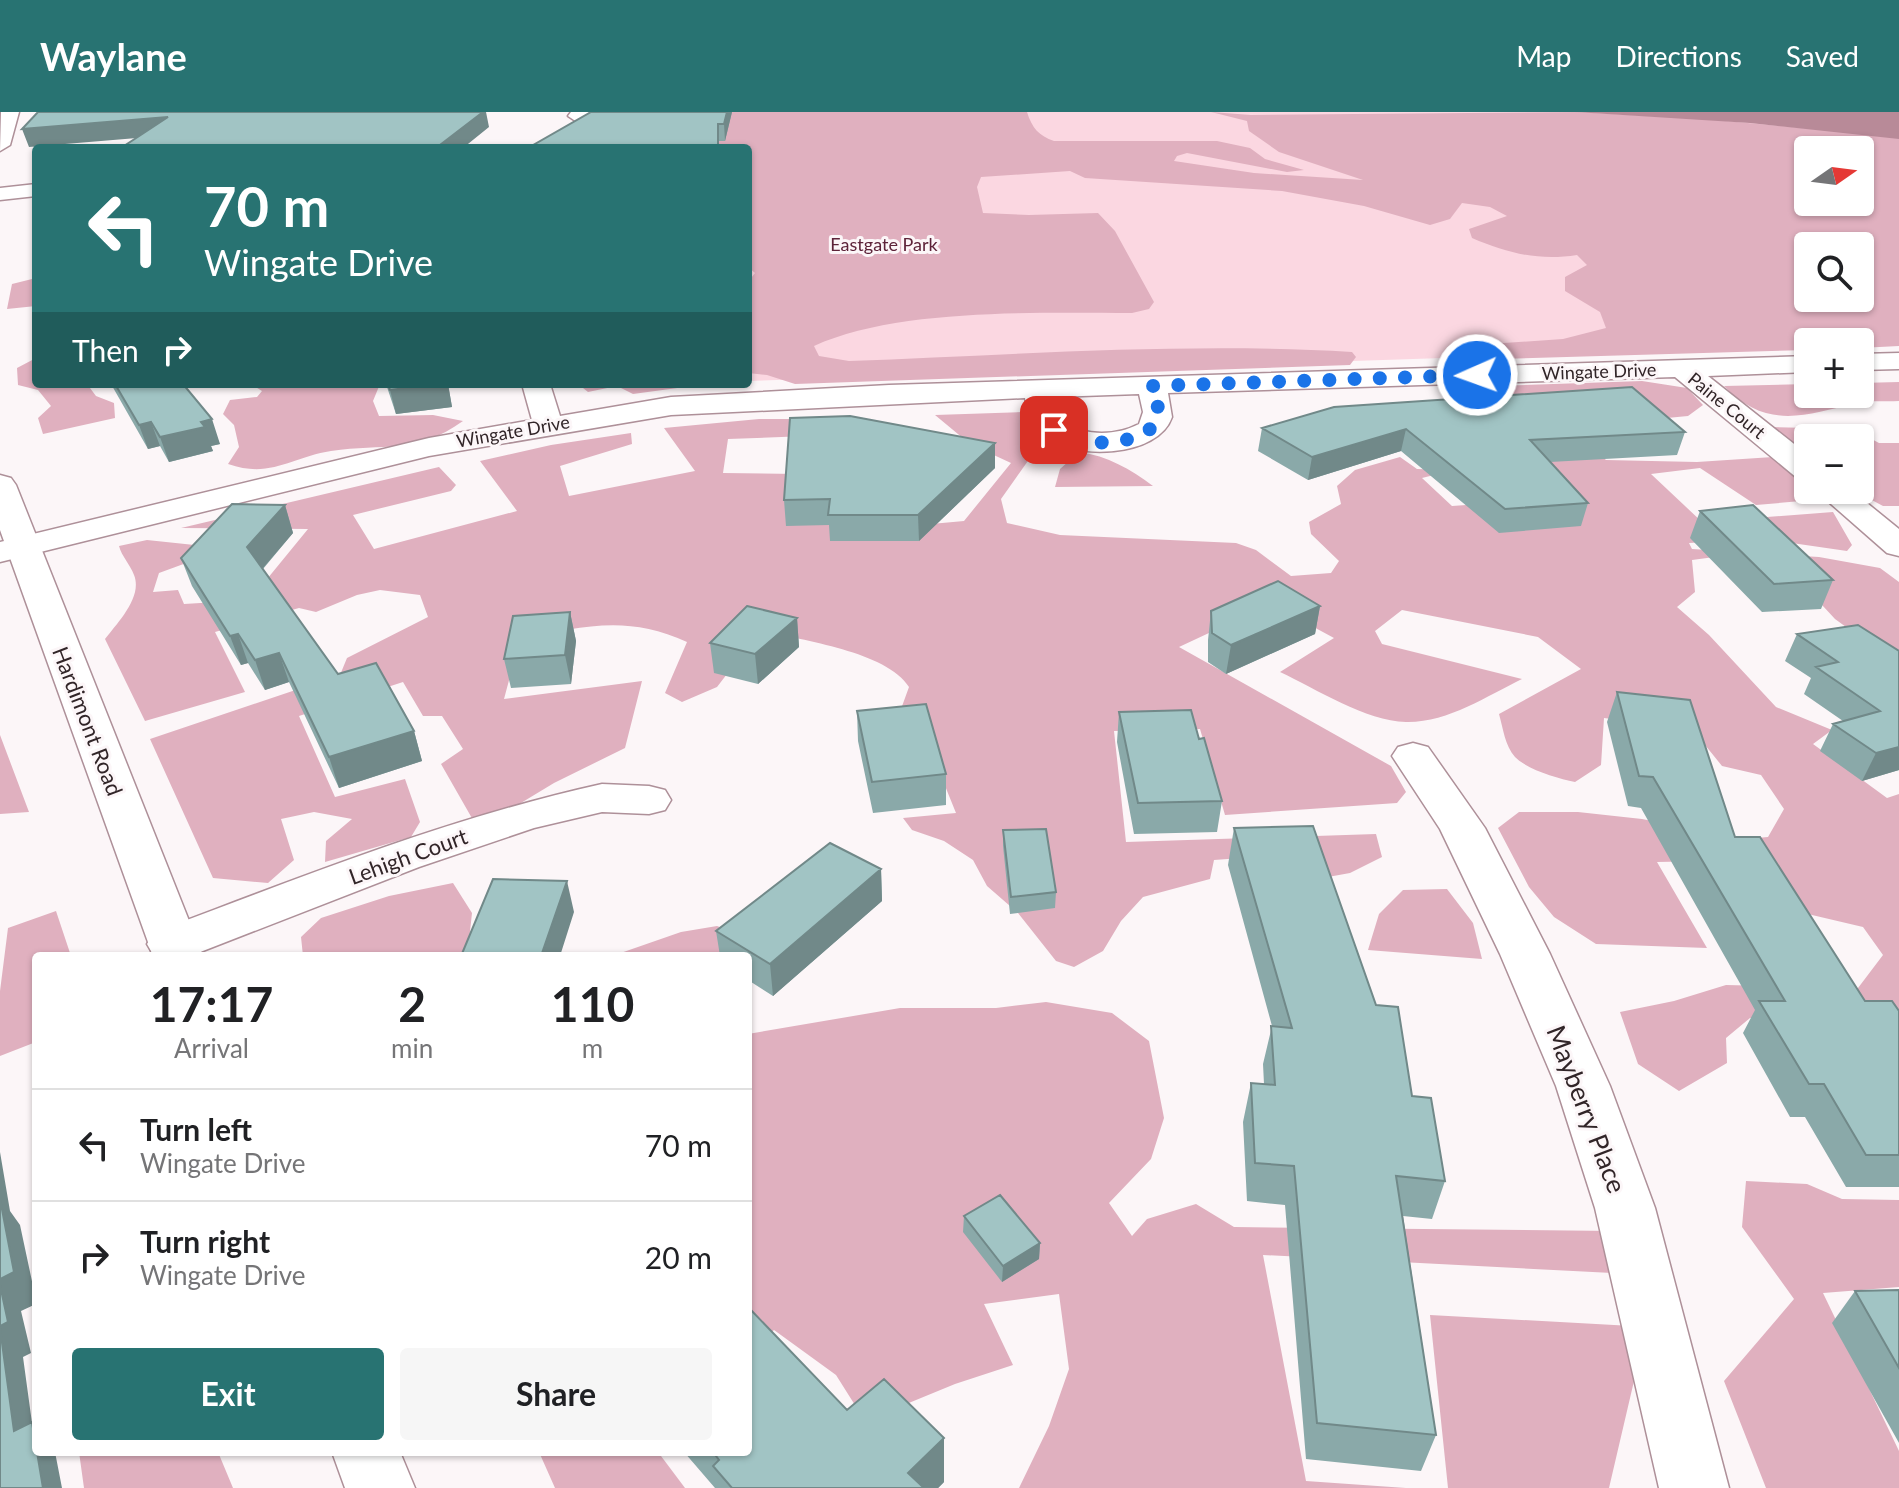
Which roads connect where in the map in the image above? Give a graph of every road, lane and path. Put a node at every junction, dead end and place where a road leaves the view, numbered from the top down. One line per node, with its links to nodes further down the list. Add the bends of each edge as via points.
1 (10, 112): 2 (street)
2 (0, 145)
3 (32, 190): 4 (street)
4 (0, 194)
5 (1899, 361): 6 (street)
6 (1874, 362)
7 (1794, 365): 8 (street, Wingate Drive)
8 (1683, 369): 9 (street, Wingate Drive); 13 (street, Paine Court)
9 (1150, 386): 11 (street, Wingate Drive); 11 (street, via 1159,412 1146,434 1099,442 1071,439 1054,430 1045,418)
10 (537, 388): 12 (street)
11 (1038, 389): 12 (street, Wingate Drive, via 749,400)
12 (548, 424): 17 (street, Wingate Drive, via 311,474)
13 (1794, 460)
14 (0, 485): 17 (street, Hardimont Road)
15 (1848, 504): 16 (street)
16 (1899, 546)
17 (12, 549): 20 (street, Hardimont Road)
18 (1413, 756): 23 (street, Mayberry Place, via 1462,828 1583,1086 1625,1208)
19 (649, 800): 20 (street, Lehigh Court, via 602,798 523,816 403,856)
20 (175, 950)
21 (368, 1456): 22 (street)
22 (380, 1488)
23 (1694, 1488)

